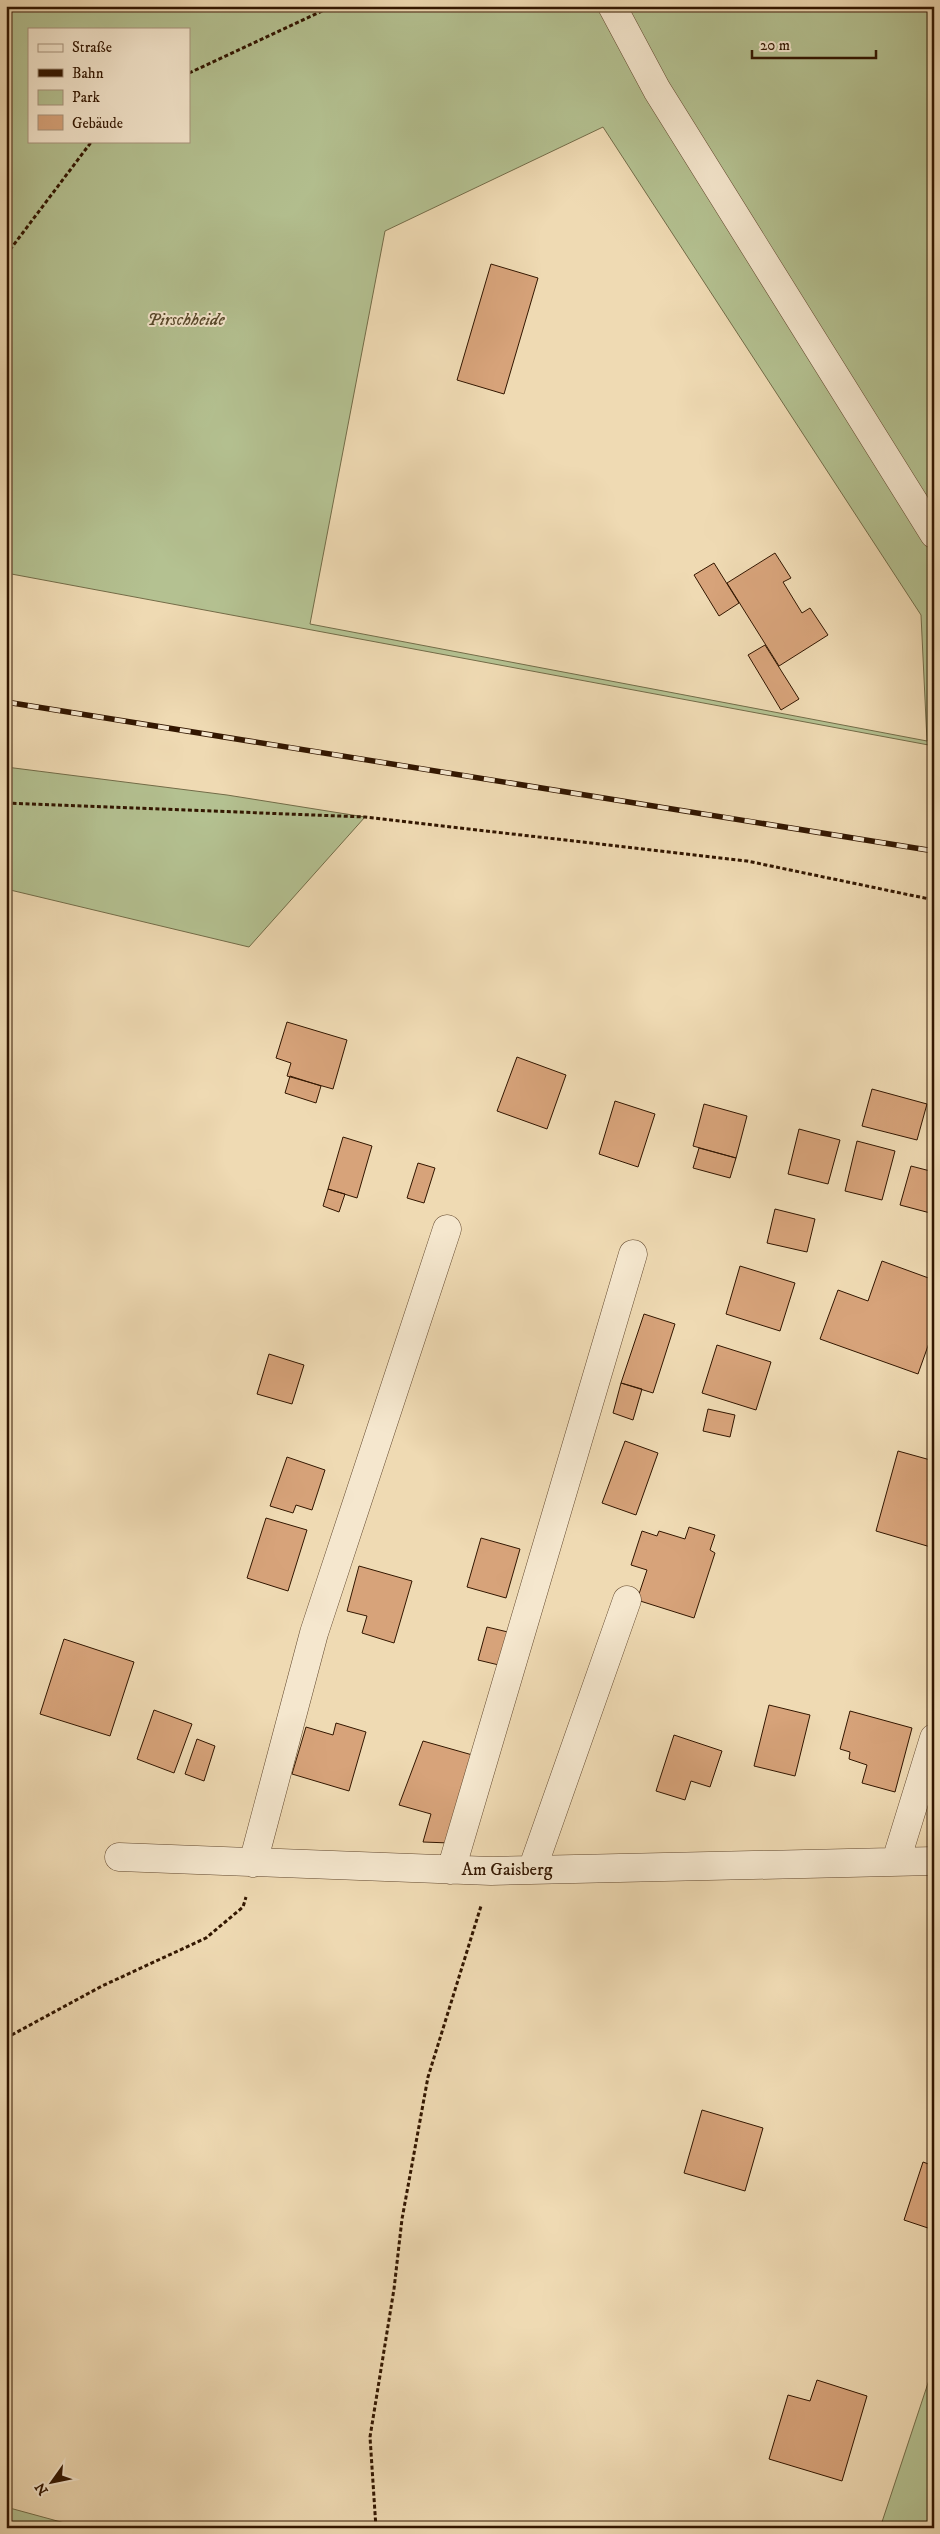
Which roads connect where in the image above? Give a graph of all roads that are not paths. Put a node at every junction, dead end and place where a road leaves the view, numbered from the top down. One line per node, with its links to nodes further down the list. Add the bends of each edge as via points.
1 (612, 6): 2 (street, via 657,90)
2 (934, 534)
3 (447, 1229): 10 (street, via 314,1633)
4 (633, 1254): 11 (street)
5 (627, 1600): 12 (street)
6 (934, 1738): 8 (street)
7 (119, 1857): 10 (street, Am Gaisberg)
8 (896, 1861): 9 (street, Am Gaisberg); 12 (street, Am Gaisberg)
9 (934, 1861)
10 (254, 1863): 11 (street, Am Gaisberg)
11 (451, 1870): 12 (street, Am Gaisberg)
12 (532, 1870)

